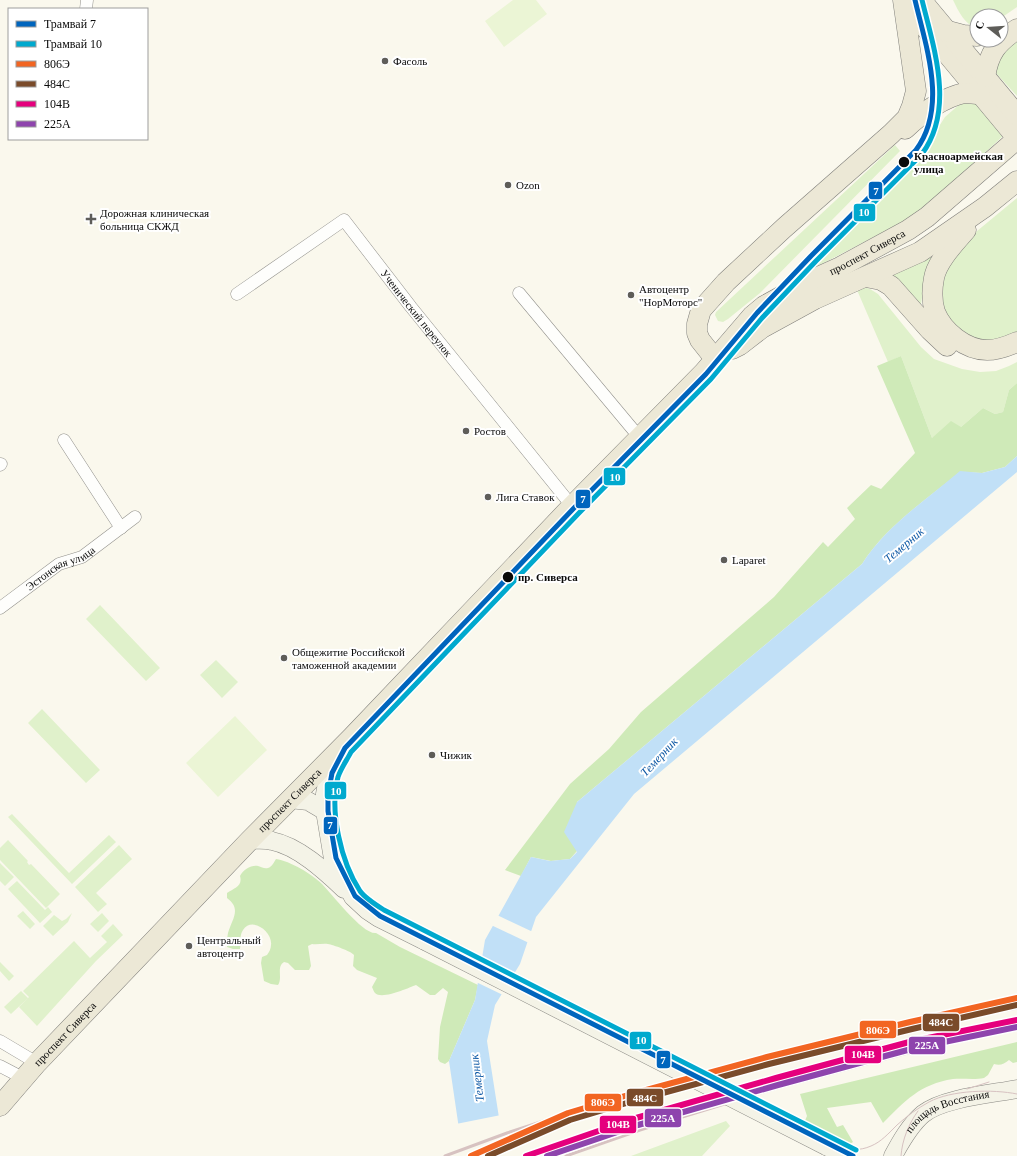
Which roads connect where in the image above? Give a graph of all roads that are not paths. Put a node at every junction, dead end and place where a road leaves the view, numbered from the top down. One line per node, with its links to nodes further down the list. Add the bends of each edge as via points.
1 (904, 0): 6 (main road, via 915,15); 14 (main road, via 916,91 907,118 772,239)
2 (923, 0): 4 (main road)
3 (1017, 29): 6 (main road, via 993,50 988,63)
4 (948, 31): 5 (main road); 6 (main road)
5 (969, 36)
6 (988, 91): 7 (main road); 8 (main road); 14 (main road, via 951,97 924,113 730,286)
7 (1017, 115)
8 (1017, 139): 17 (main road, проспект Сиверса, via 927,217 908,230 764,306 752,316)
9 (1017, 180): 10 (main road, проспект Сиверса)
10 (986, 207): 11 (main road, проспект Сиверса, via 920,252); 15 (main road, via 942,260 934,277 935,311 942,324 968,346 988,350 1003,348)
11 (866, 277): 16 (main road, via 881,280 891,286 930,330 951,349 964,356 987,360); 17 (main road, проспект Сиверса, via 781,317)
12 (519, 293): 18 (street)
13 (237, 294): 20 (street, Ученический переулок, via 344,220)
14 (714, 296): 17 (main road, via 702,310 697,324 700,340)
15 (1017, 342)
16 (1017, 353)
17 (715, 359): 18 (main road, проспект Сиверса)
18 (640, 438): 20 (main road, проспект Сиверса)
19 (64, 440): 22 (street)
20 (572, 506): 24 (main road, проспект Сиверса)
21 (135, 517): 22 (street, Эстонская улица)
22 (121, 528): 23 (street, Эстонская улица, via 82,557 59,564)
23 (0, 608)
24 (343, 747): 25 (main road, проспект Сиверса); 26 (street, via 329,772)
25 (290, 799): 26 (street, via 308,801); 27 (main road, проспект Сиверса)
26 (325, 812): 28 (street, via 333,859)
27 (250, 840): 28 (street, via 271,840 283,844 329,875); 30 (main road, проспект Сиверса)
28 (353, 897): 35 (street, bridge, via 379,918)
29 (0, 1041): 30 (street)
30 (37, 1063): 32 (main road, проспект Сиверса)
31 (0, 1066): 32 (street)
32 (23, 1078): 34 (main road, проспект Сиверса)
33 (1017, 1089): 36 (street, площадь Восстания, via 946,1102 932,1108 906,1133)
34 (0, 1106)
35 (846, 1156)
36 (893, 1156)

